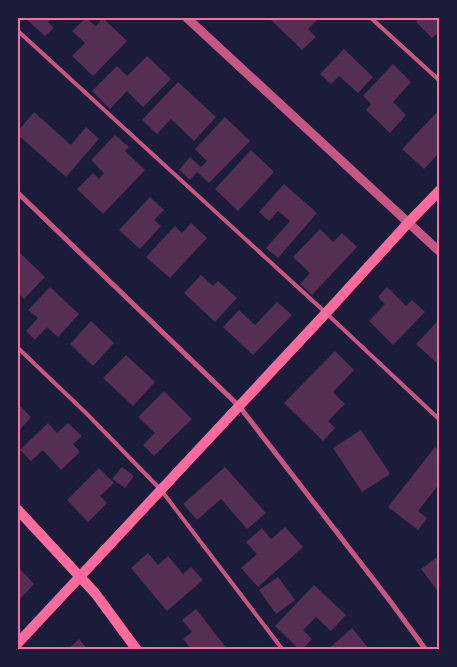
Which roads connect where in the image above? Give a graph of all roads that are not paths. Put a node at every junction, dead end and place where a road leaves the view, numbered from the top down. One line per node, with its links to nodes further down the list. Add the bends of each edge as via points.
1 (187, 18): 7 (street)
2 (371, 18): 4 (lane)
3 (18, 31): 9 (lane)
4 (440, 81)
5 (440, 190): 7 (main road)
6 (18, 194): 11 (street)
7 (408, 223): 8 (street); 9 (main road)
8 (440, 252)
9 (326, 313): 11 (main road); 12 (lane)
10 (18, 348): 13 (lane)
11 (239, 406): 13 (main road); 19 (street)
12 (440, 420)
13 (161, 490): 15 (main road); 18 (lane)
14 (18, 510): 15 (main road)
15 (80, 577): 16 (main road); 17 (main road)
16 (18, 643)
17 (137, 650)
18 (283, 650)
19 (426, 650)

